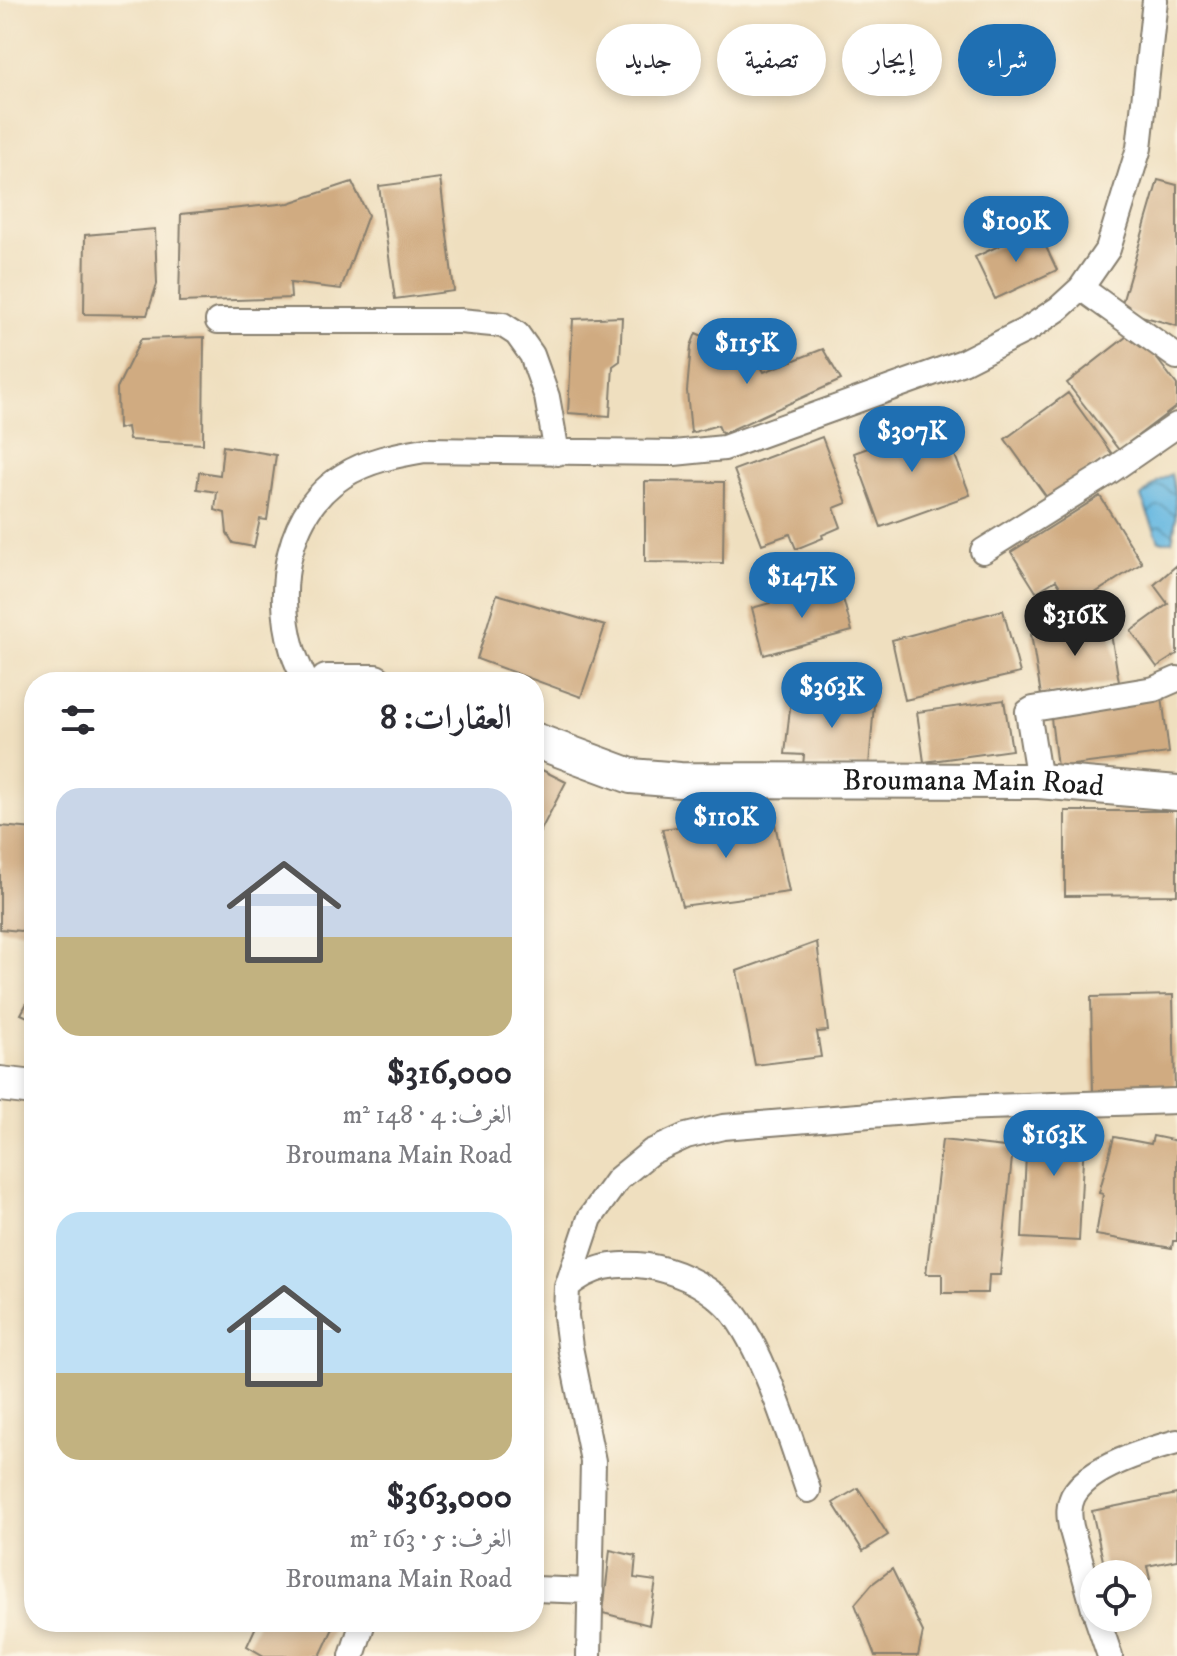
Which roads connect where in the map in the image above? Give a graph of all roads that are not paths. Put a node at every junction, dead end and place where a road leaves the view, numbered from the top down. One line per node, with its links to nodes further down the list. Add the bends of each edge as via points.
1 (1155, 0): 2 (street, via 1139,148 1108,249)
2 (1081, 288): 4 (street); 6 (street, via 1028,329 963,362 724,448)
3 (218, 321): 6 (street, via 503,325 532,355 547,397)
4 (1177, 357)
5 (1177, 425): 7 (street)
6 (557, 453): 8 (street, via 425,450 387,456 341,477 301,521 287,567 288,631)
7 (983, 551)
8 (302, 672)
9 (1177, 679): 11 (street, via 1154,689 1028,712)
10 (544, 744): 11 (main road, Broumana Main Road, via 631,776 680,780)
11 (1039, 781): 12 (main road, Broumana Main Road)
12 (1177, 793)
13 (0, 1084): 14 (main road)
14 (24, 1087)
15 (1177, 1101): 16 (street, via 957,1108 723,1127 686,1136 651,1152 603,1196)
16 (567, 1287): 18 (street, via 602,1267 636,1264 663,1268 723,1302 742,1324 761,1362); 21 (street, via 570,1347 593,1461)
17 (1177, 1442): 19 (street, via 1112,1465 1075,1494 1069,1513)
18 (808, 1490)
19 (1080, 1560)
20 (544, 1589): 21 (street)
21 (591, 1591): 25 (street)
22 (360, 1632): 24 (street)
23 (1102, 1632): 26 (street)
24 (352, 1656)
25 (589, 1656)
26 (1110, 1656)

